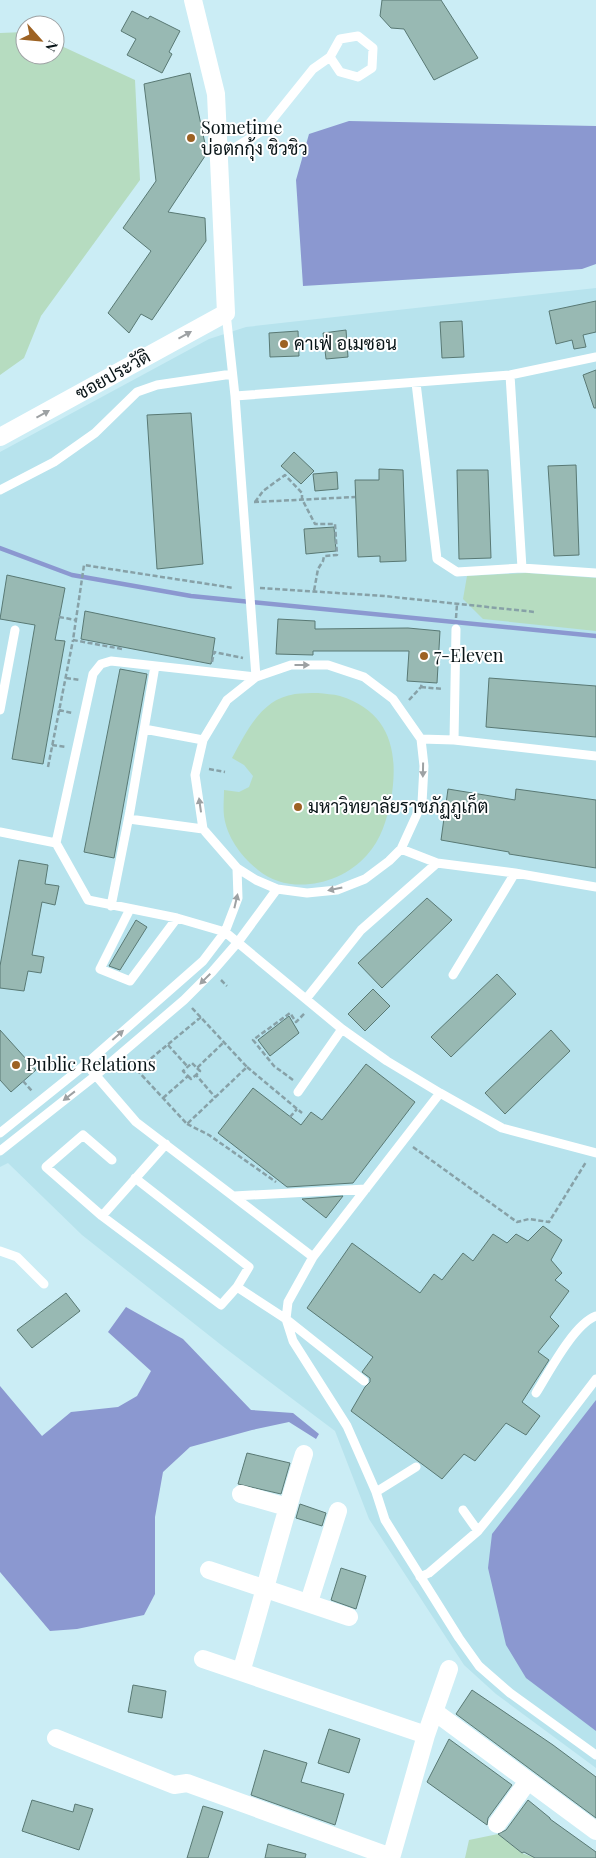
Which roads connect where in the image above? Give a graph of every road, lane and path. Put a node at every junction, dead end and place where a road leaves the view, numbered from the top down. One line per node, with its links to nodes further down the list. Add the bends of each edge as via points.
1 (192, 0): 3 (street, via 216,94)
2 (330, 58): 2 (lane, via 340,39 358,36 372,48 372,68 358,77 340,72); 3 (lane, via 312,69 264,130)
3 (220, 157): 4 (street)
4 (226, 312): 6 (lane); 10 (street, ซอยประวัติ, one-way to 4)
5 (596, 357): 7 (lane)
6 (232, 374): 9 (lane); 11 (lane, via 157,384 137,392 95,433 54,462)
7 (510, 375): 8 (lane); 16 (lane)
8 (416, 382): 9 (lane); 16 (lane, via 436,560 457,572)
9 (235, 396): 15 (lane)
10 (0, 437)
11 (0, 490)
12 (355, 497): 13 (path)
13 (302, 500): 14 (path); 14 (path, via 302,493 285,475 263,491); 20 (path, via 315,524 336,524 337,555 324,556)
14 (255, 502): 15 (path)
15 (243, 503): 18 (lane)
16 (522, 568): 17 (lane)
17 (596, 573)
18 (248, 587): 20 (path); 33 (lane)
19 (234, 588): 25 (path, via 84,565)
20 (314, 591): 21 (path)
21 (458, 604): 22 (path); 23 (path)
22 (456, 612)
23 (535, 612)
24 (59, 617): 25 (path)
25 (76, 620): 28 (path)
26 (456, 629): 36 (lane)
27 (14, 630): 37 (lane)
28 (73, 640): 29 (path); 45 (path)
29 (123, 649)
30 (240, 658): 32 (path, via 214,652)
31 (155, 666): 33 (lane); 40 (lane); 49 (lane, via 111,661 101,664 93,674)
32 (211, 667)
33 (256, 677): 41 (lane, one-way to 41, via 291,665 328,665 364,676 394,699); 42 (lane, via 227,700)
34 (422, 682): 35 (path)
35 (421, 687): 36 (path); 38 (path)
36 (454, 690): 43 (lane)
37 (1, 692): 39 (lane)
38 (404, 706)
39 (0, 710)
40 (144, 729): 42 (lane); 46 (lane)
41 (421, 739): 43 (lane); 50 (lane, one-way to 50, via 424,766 422,803)
42 (203, 740): 47 (lane, one-way to 42, via 195,775)
43 (454, 740): 44 (lane)
44 (596, 756)
45 (48, 767)
46 (129, 819): 47 (lane); 56 (lane)
47 (203, 830): 52 (lane)
48 (0, 832): 49 (lane)
49 (56, 843): 56 (lane, via 88,900)
50 (401, 849): 51 (lane); 55 (lane, one-way to 55, via 365,879 337,890 307,893)
51 (437, 863): 53 (lane); 62 (lane, via 360,930)
52 (237, 868): 55 (lane); 59 (lane, one-way to 52, via 238,898)
53 (515, 873): 54 (lane); 61 (lane)
54 (596, 887)
55 (277, 889): 60 (lane)
56 (111, 906): 57 (lane)
57 (130, 908): 58 (lane); 58 (lane, via 100,969 130,981)
58 (178, 918): 59 (lane)
59 (225, 932): 60 (lane); 69 (lane, one-way to 59, via 203,961)
60 (238, 942): 62 (lane); 63 (lane, one-way to 63)
61 (453, 975)
62 (306, 999): 66 (lane)
63 (184, 1000): 65 (path); 76 (lane)
64 (305, 1013): 79 (path, via 295,1023 290,1013 253,1040 274,1066)
65 (201, 1017): 67 (path); 68 (path)
66 (342, 1029): 79 (lane); 81 (lane)
67 (224, 1042): 72 (path); 73 (path)
68 (168, 1045): 71 (path); 74 (path)
69 (86, 1064): 76 (lane); 88 (lane)
70 (132, 1065): 74 (path)
71 (188, 1067): 73 (path, via 192,1063); 77 (path, via 183,1071)
72 (247, 1067): 82 (path); 84 (path)
73 (197, 1068): 75 (path, via 200,1071)
74 (137, 1070): 83 (path)
75 (196, 1075): 77 (path, via 191,1079); 82 (path)
76 (95, 1076): 90 (lane, via 136,1122); 92 (lane, one-way to 92)
77 (188, 1076): 83 (path)
78 (23, 1081): 80 (path)
79 (300, 1089): 84 (path)
80 (32, 1092)
81 (440, 1093): 89 (lane); 91 (lane, via 502,1128)
82 (216, 1097): 87 (path)
83 (163, 1098): 87 (path)
84 (297, 1109): 85 (path); 86 (path)
85 (302, 1113)
86 (290, 1117)
87 (187, 1124): 95 (path)
88 (0, 1134)
89 (404, 1140): 91 (path, via 516,1222 530,1219 549,1222); 96 (lane)
90 (166, 1144): 94 (lane); 97 (lane)
91 (595, 1150)
92 (0, 1151)
93 (112, 1160): 98 (lane, via 83,1135 46,1167)
94 (135, 1178): 98 (lane); 102 (lane, via 249,1267)
95 (281, 1186)
96 (366, 1189): 97 (lane); 100 (lane)
97 (234, 1196): 100 (lane)
98 (102, 1216): 102 (lane, via 221,1305)
99 (0, 1251): 101 (lane, via 17,1257)
100 (313, 1257): 104 (lane, via 288,1302)
101 (44, 1284)
102 (237, 1287): 104 (lane)
103 (596, 1316): 107 (lane, via 579,1327)
104 (286, 1319): 106 (lane); 110 (lane, via 293,1340 347,1426)
105 (596, 1379): 115 (lane)
106 (364, 1381)
107 (536, 1393)
108 (304, 1454): 112 (street)
109 (416, 1467): 110 (lane)
110 (376, 1492): 117 (lane, via 385,1520)
111 (240, 1494): 112 (street)
112 (287, 1506): 118 (street)
113 (463, 1510): 115 (lane)
114 (338, 1512): 119 (street)
115 (478, 1530): 117 (lane, via 429,1573)
116 (209, 1570): 118 (street)
117 (420, 1577): 127 (lane, via 479,1666 510,1693)
118 (266, 1588): 119 (street); 123 (street)
119 (309, 1602): 120 (street)
120 (349, 1617)
121 (202, 1659): 123 (street)
122 (449, 1669): 124 (street)
123 (241, 1672): 125 (street)
124 (435, 1712): 125 (street); 128 (street)
125 (426, 1735): 131 (street)
126 (56, 1738): 131 (street, via 174,1785 186,1783)
127 (596, 1755)
128 (528, 1781): 129 (street); 130 (street)
129 (497, 1824)
130 (596, 1831)
131 (391, 1858)

